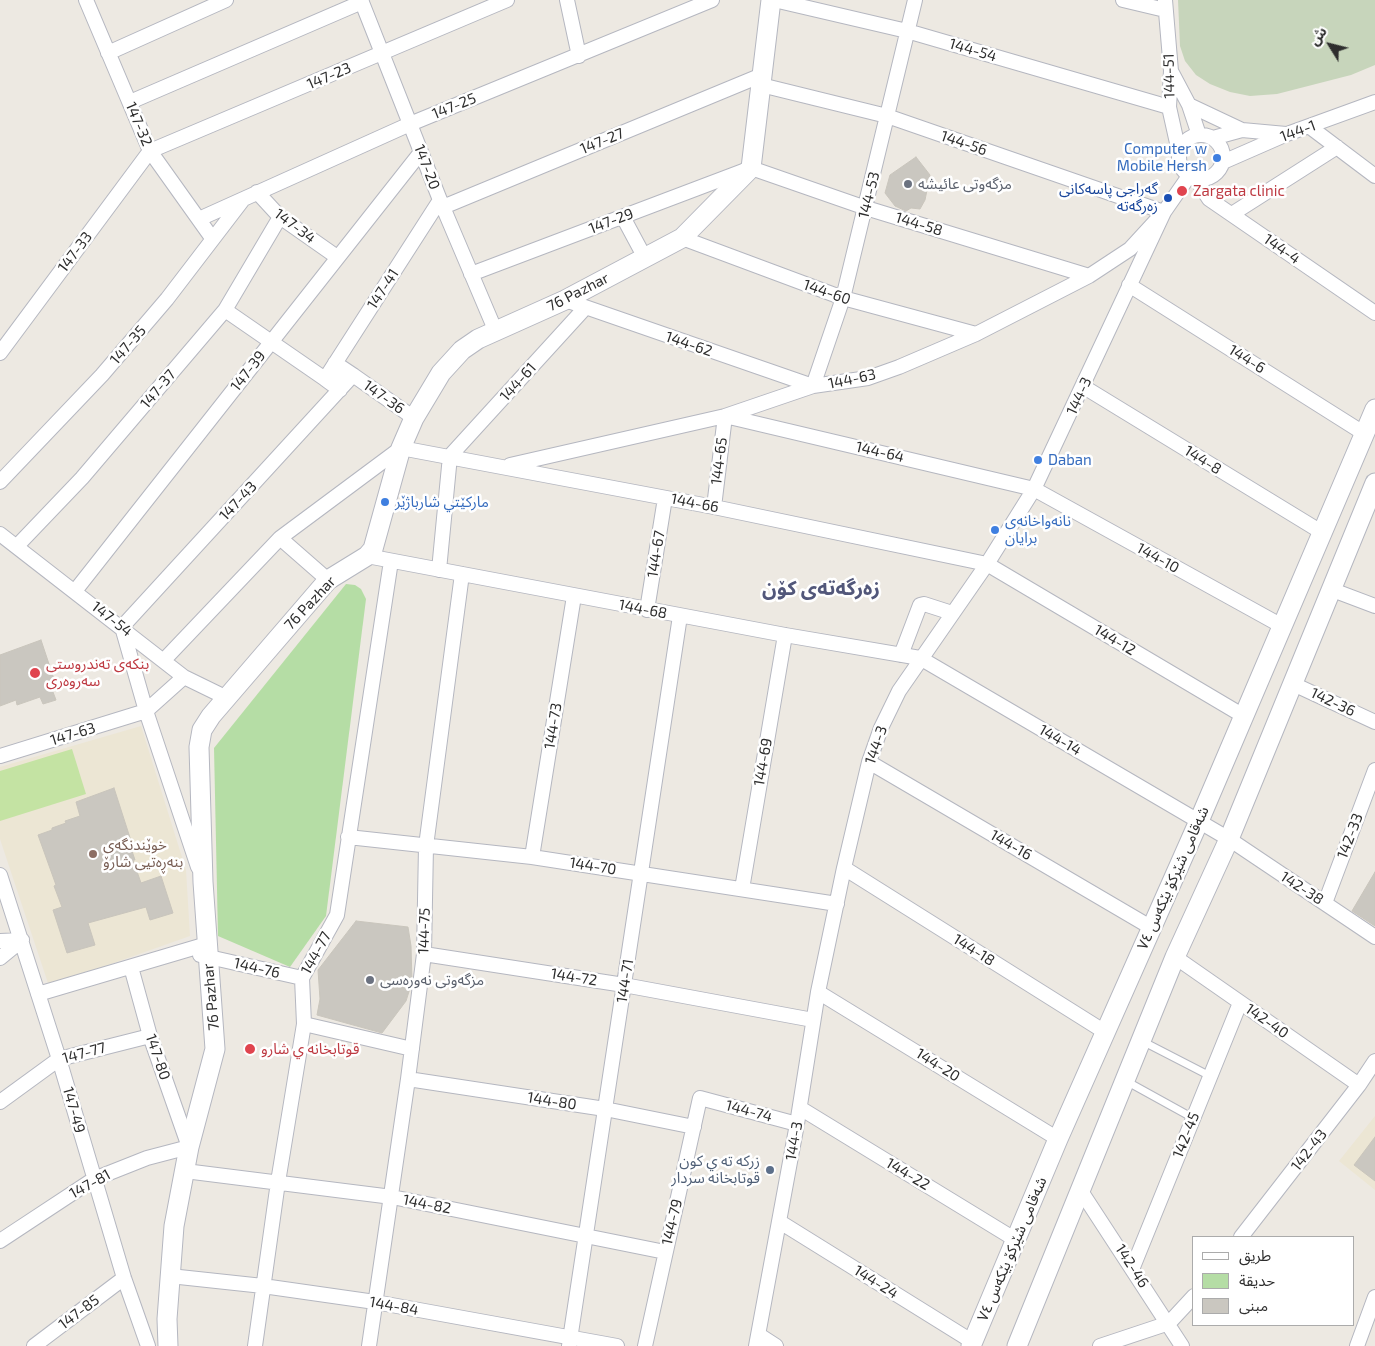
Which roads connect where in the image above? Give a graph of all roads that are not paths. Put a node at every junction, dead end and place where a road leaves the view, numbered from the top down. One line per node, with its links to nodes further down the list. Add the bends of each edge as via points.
1 (87, 0): 12 (street, 147-32)
2 (226, 0): 12 (street)
3 (507, 0): 13 (street, 147-23)
4 (567, 0): 14 (street)
5 (712, 0): 14 (street, 147-25)
6 (772, 0): 11 (street, 144-54); 16 (street)
7 (915, 0): 11 (street, 144-53)
8 (1123, 0): 10 (street)
9 (362, 1): 13 (street, 147-20); 17 (street)
10 (1165, 5): 15 (street, 144-51)
11 (907, 31): 20 (street, 144-54); 21 (street, 144-53)
12 (108, 53): 17 (street, 147-32)
13 (382, 53): 22 (street, 147-20); 28 (street, 147-23)
14 (580, 56): 22 (street, 147-25)
15 (1171, 71): 19 (street); 20 (street, 144-51)
16 (761, 80): 21 (street, 144-56); 31 (street); 35 (street, 147-27)
17 (130, 102): 28 (street, 147-32)
18 (1375, 102): 23 (street, 144-1)
19 (1189, 105): 24 (street); 26 (street)
20 (1169, 108): 32 (street, 144-51)
21 (887, 116): 36 (street, 144-53); 37 (street, 144-56)
22 (410, 124): 29 (street, 147-20); 34 (street, 147-25)
23 (1310, 127): 25 (street, 144-1); 27 (street)
24 (1242, 130): 25 (street); 26 (street)
25 (1286, 134): 30 (street, 144-1)
26 (1206, 136): 30 (street, via 1222,148); 32 (street, via 1187,140)
27 (1337, 147): 33 (street); 38 (street)
28 (150, 151): 41 (street, 147-32); 57 (street, 147-33)
29 (421, 152): 35 (street, 147-20); 44 (street, 147-39)
30 (1223, 162): 32 (street, 144-1, via 1210,178)
31 (751, 168): 36 (street, 144-58); 40 (street, 147-29); 43 (street, 76 Pazhar)
32 (1186, 168): 37 (street, 144-3); 38 (street, 144-4, via 1210,198)
33 (1375, 176)
34 (251, 195): 39 (street, 147-34); 41 (street, 147-25); 42 (street, 147-35)
35 (441, 204): 46 (street, 147-20); 58 (street, 147-41)
36 (866, 208): 47 (street, 144-58); 49 (street, 144-53)
37 (1165, 210): 47 (street, 144-63, via 1130,249); 48 (street, 144-3)
38 (1232, 214): 53 (street, 144-4)
39 (280, 217): 44 (street, 147-34); 52 (street, 147-37)
40 (623, 217): 45 (street); 46 (street, 147-29)
41 (199, 219): 42 (street, 147-32)
42 (212, 238): 70 (street, 147-35, via 167,300 102,375)
43 (682, 238): 45 (street, 76 Pazhar); 49 (street, 144-60)
44 (337, 256): 56 (street, 147-39)
45 (645, 258): 50 (street, 76 Pazhar)
46 (471, 274): 54 (street, 147-20)
47 (1089, 276): 55 (street, 144-63)
48 (1129, 285): 62 (street, 144-3); 66 (street, 144-6)
49 (842, 298): 55 (street, 144-60); 61 (street, 144-53)
50 (565, 300): 51 (street, 144-62); 54 (street, 76 Pazhar)
51 (585, 308): 61 (street, 144-62); 68 (street, 144-61)
52 (225, 310): 56 (street); 78 (street, 147-37, via 82,478)
53 (1375, 313)
54 (496, 332): 65 (street, 76 Pazhar, via 462,350 426,396)
55 (976, 334): 61 (street, 144-63, via 868,378)
56 (271, 342): 60 (street); 86 (street, 147-39)
57 (0, 353)
58 (335, 363): 59 (street); 60 (street)
59 (353, 375): 60 (street, 147-36); 65 (street, 147-36)
60 (334, 382): 93 (street, 147-43)
61 (813, 386): 64 (street, 144-63)
62 (1084, 387): 72 (street, 144-3); 76 (street, 144-8)
63 (1375, 409): 66 (street, شەقامی شێرکۆ بێکەس ٧٤)
64 (725, 416): 69 (street, 144-63); 72 (street, 144-64); 74 (street, 144-65)
65 (414, 418): 67 (street, 76 Pazhar)
66 (1365, 434): 76 (street, شەقامی شێرکۆ بێکەس ٧٤)
67 (402, 448): 68 (street, 144-66); 77 (street); 79 (street, 76 Pazhar, via 378,537)
68 (450, 456): 69 (street, 144-66); 82 (street)
69 (504, 466): 73 (street, 144-66)
70 (0, 482)
71 (1375, 484): 85 (street)
72 (1034, 489): 81 (street, 144-3); 92 (street, 144-10)
73 (665, 498): 74 (street, 144-66); 89 (street, 144-67)
74 (714, 507): 81 (street, 144-66)
75 (0, 534): 78 (street, 147-54)
76 (1322, 534): 92 (street, شەقامی شێرکۆ بێکەس ٧٤)
77 (280, 538): 84 (street); 97 (street)
78 (16, 546): 86 (street, 147-54)
79 (367, 556): 80 (street, 144-68); 84 (street, 76 Pazhar)
80 (391, 561): 82 (street, 144-68); 108 (street, 144-77)
81 (987, 564): 90 (street, 144-3); 102 (street, 144-12)
82 (439, 570): 83 (street, 144-68)
83 (462, 574): 87 (street, 144-68); 110 (street, 144-75)
84 (328, 580): 100 (street, 76 Pazhar)
85 (1330, 589): 88 (street); 99 (street)
86 (75, 591): 93 (street, 147-54)
87 (574, 596): 89 (street, 144-68); 111 (street, 144-73)
88 (1375, 606)
89 (647, 610): 91 (street, 144-68)
90 (952, 613): 95 (street, via 920,605); 96 (street, 144-3)
91 (680, 616): 94 (street, 144-68); 114 (street, 144-71)
92 (1282, 626): 102 (street, شەقامی شێرکۆ بێکەس ٧٤)
93 (122, 627): 97 (street, 147-54); 101 (street)
94 (785, 636): 95 (street, 144-68); 116 (street, 144-69)
95 (901, 655): 96 (street, 144-68)
96 (920, 658): 105 (street, 144-3, via 899,691); 107 (street, 144-14)
97 (164, 660): 98 (street, 147-54)
98 (184, 676): 100 (street, 147-54); 101 (street)
99 (1291, 683): 103 (street, 142-36); 109 (street)
100 (227, 698): 115 (street, 76 Pazhar, via 206,724 199,747)
101 (146, 711): 104 (street, 147-63); 115 (street)
102 (1242, 715): 107 (street, شەقامی شێرکۆ بێکەس ٧٤)
103 (1375, 722)
104 (0, 756)
105 (869, 762): 112 (street, 144-3); 119 (street, 144-16)
106 (1375, 770): 117 (street, 142-33)
107 (1199, 821): 109 (street, 144-14); 119 (street, شەقامی شێرکۆ بێکەس ٧٤)
108 (348, 837): 110 (street, 144-70); 128 (street, 144-77, via 337,915)
109 (1228, 839): 117 (street, 142-38); 126 (street)
110 (426, 846): 111 (street, 144-70); 124 (street, 144-75)
111 (532, 857): 114 (street, 144-70)
112 (844, 868): 118 (street, 144-3); 135 (street, 144-18)
113 (0, 874): 121 (street, 147-49)
114 (641, 874): 116 (street, 144-70); 129 (street, 144-71)
115 (203, 882): 123 (street, 76 Pazhar)
116 (742, 889): 118 (street, 144-70)
117 (1325, 902): 120 (street, 142-38)
118 (836, 904): 130 (street, 144-3)
119 (1152, 928): 135 (street, شەقامی شێرکۆ بێکەس ٧٤)
120 (1375, 937)
121 (22, 940): 122 (street); 125 (street); 131 (street, 147-49)
122 (0, 941)
123 (207, 951): 127 (street, via 184,951); 128 (street, 144-76); 153 (street, 76 Pazhar, via 215,1049)
124 (424, 954): 129 (street, 144-72); 138 (street, 144-75)
125 (0, 958)
126 (1175, 958): 132 (street, 142-40); 137 (street)
127 (131, 967): 131 (street); 136 (street, 147-80)
128 (302, 978): 134 (street, 144-77)
129 (624, 985): 133 (street, 144-72); 148 (street, 144-71)
130 (818, 992): 133 (street, 144-3); 152 (street, 144-20)
131 (38, 994): 139 (street, 147-49)
132 (1240, 1003): 141 (street, 142-45); 144 (street, 142-40)
133 (813, 1020): 147 (street, 144-3)
134 (304, 1024): 138 (street); 156 (street, 144-77)
135 (1104, 1032): 152 (street, شەقامی شێرکۆ بێکەس ٧٤)
136 (150, 1036): 139 (street, 147-77); 153 (street, 147-80)
137 (1140, 1041): 141 (lane); 143 (street)
138 (412, 1049): 142 (street, 144-75)
139 (59, 1059): 146 (street, 147-77); 155 (street, 147-49)
140 (1375, 1060): 144 (street, 142-43)
141 (1210, 1076): 149 (street, 142-45)
142 (408, 1079): 148 (street, 144-80); 158 (street, 144-75)
143 (1124, 1080): 149 (lane); 157 (street)
144 (1359, 1085): 161 (street, 142-43)
145 (700, 1098): 150 (street, 144-74); 151 (street, 144-79)
146 (0, 1102)
147 (800, 1108): 150 (street, 144-3); 162 (street, 144-22)
148 (605, 1109): 151 (street, 144-80); 160 (street, 144-71)
149 (1193, 1118): 165 (street, 142-45)
150 (797, 1124): 159 (street, 144-3)
151 (694, 1127): 164 (street, 144-79)
152 (1058, 1138): 162 (street, شەقامی شێرکۆ بێکەس ٧٤)
153 (189, 1147): 154 (street, 76 Pazhar); 155 (street, 147-81, via 147,1158)
154 (185, 1171): 156 (street, 144-82); 166 (street, 76 Pazhar, via 174,1226)
155 (94, 1179): 163 (street, 147-81); 167 (street, 147-49)
156 (278, 1182): 158 (street, 144-82); 168 (street, 144-77)
157 (1080, 1188): 165 (street, 142-46); 184 (street)
158 (392, 1197): 160 (street, 144-82); 171 (street, 144-75)
159 (780, 1222): 173 (street, 144-3); 175 (street, 144-24)
160 (586, 1236): 164 (street, 144-82); 174 (street, 144-71)
161 (1241, 1236)
162 (1016, 1240): 175 (street, شەقامی شێرکۆ بێکەس ٧٤)
163 (0, 1241)
164 (665, 1252): 182 (street, 144-79)
165 (1132, 1267): 172 (street, 142-46)
166 (170, 1276): 168 (street, 144-84); 178 (street, 76 Pazhar, via 166,1319)
167 (124, 1278): 176 (street, 147-85); 177 (street, 147-49)
168 (264, 1286): 171 (street, 144-84); 179 (street, 144-77)
169 (1375, 1297): 187 (street)
170 (1192, 1298): 172 (street)
171 (376, 1302): 174 (street, 144-84); 180 (street, 144-75)
172 (1169, 1323): 185 (street); 186 (street, 142-46)
173 (757, 1340): 183 (street)
174 (570, 1342): 181 (street, 144-84)
175 (972, 1344)
176 (34, 1346)
177 (148, 1346)
178 (168, 1346)
179 (255, 1346)
180 (369, 1346)
181 (617, 1346)
182 (645, 1346)
183 (776, 1346)
184 (1017, 1346)
185 (1100, 1346)
186 (1182, 1346)
187 (1357, 1346)

